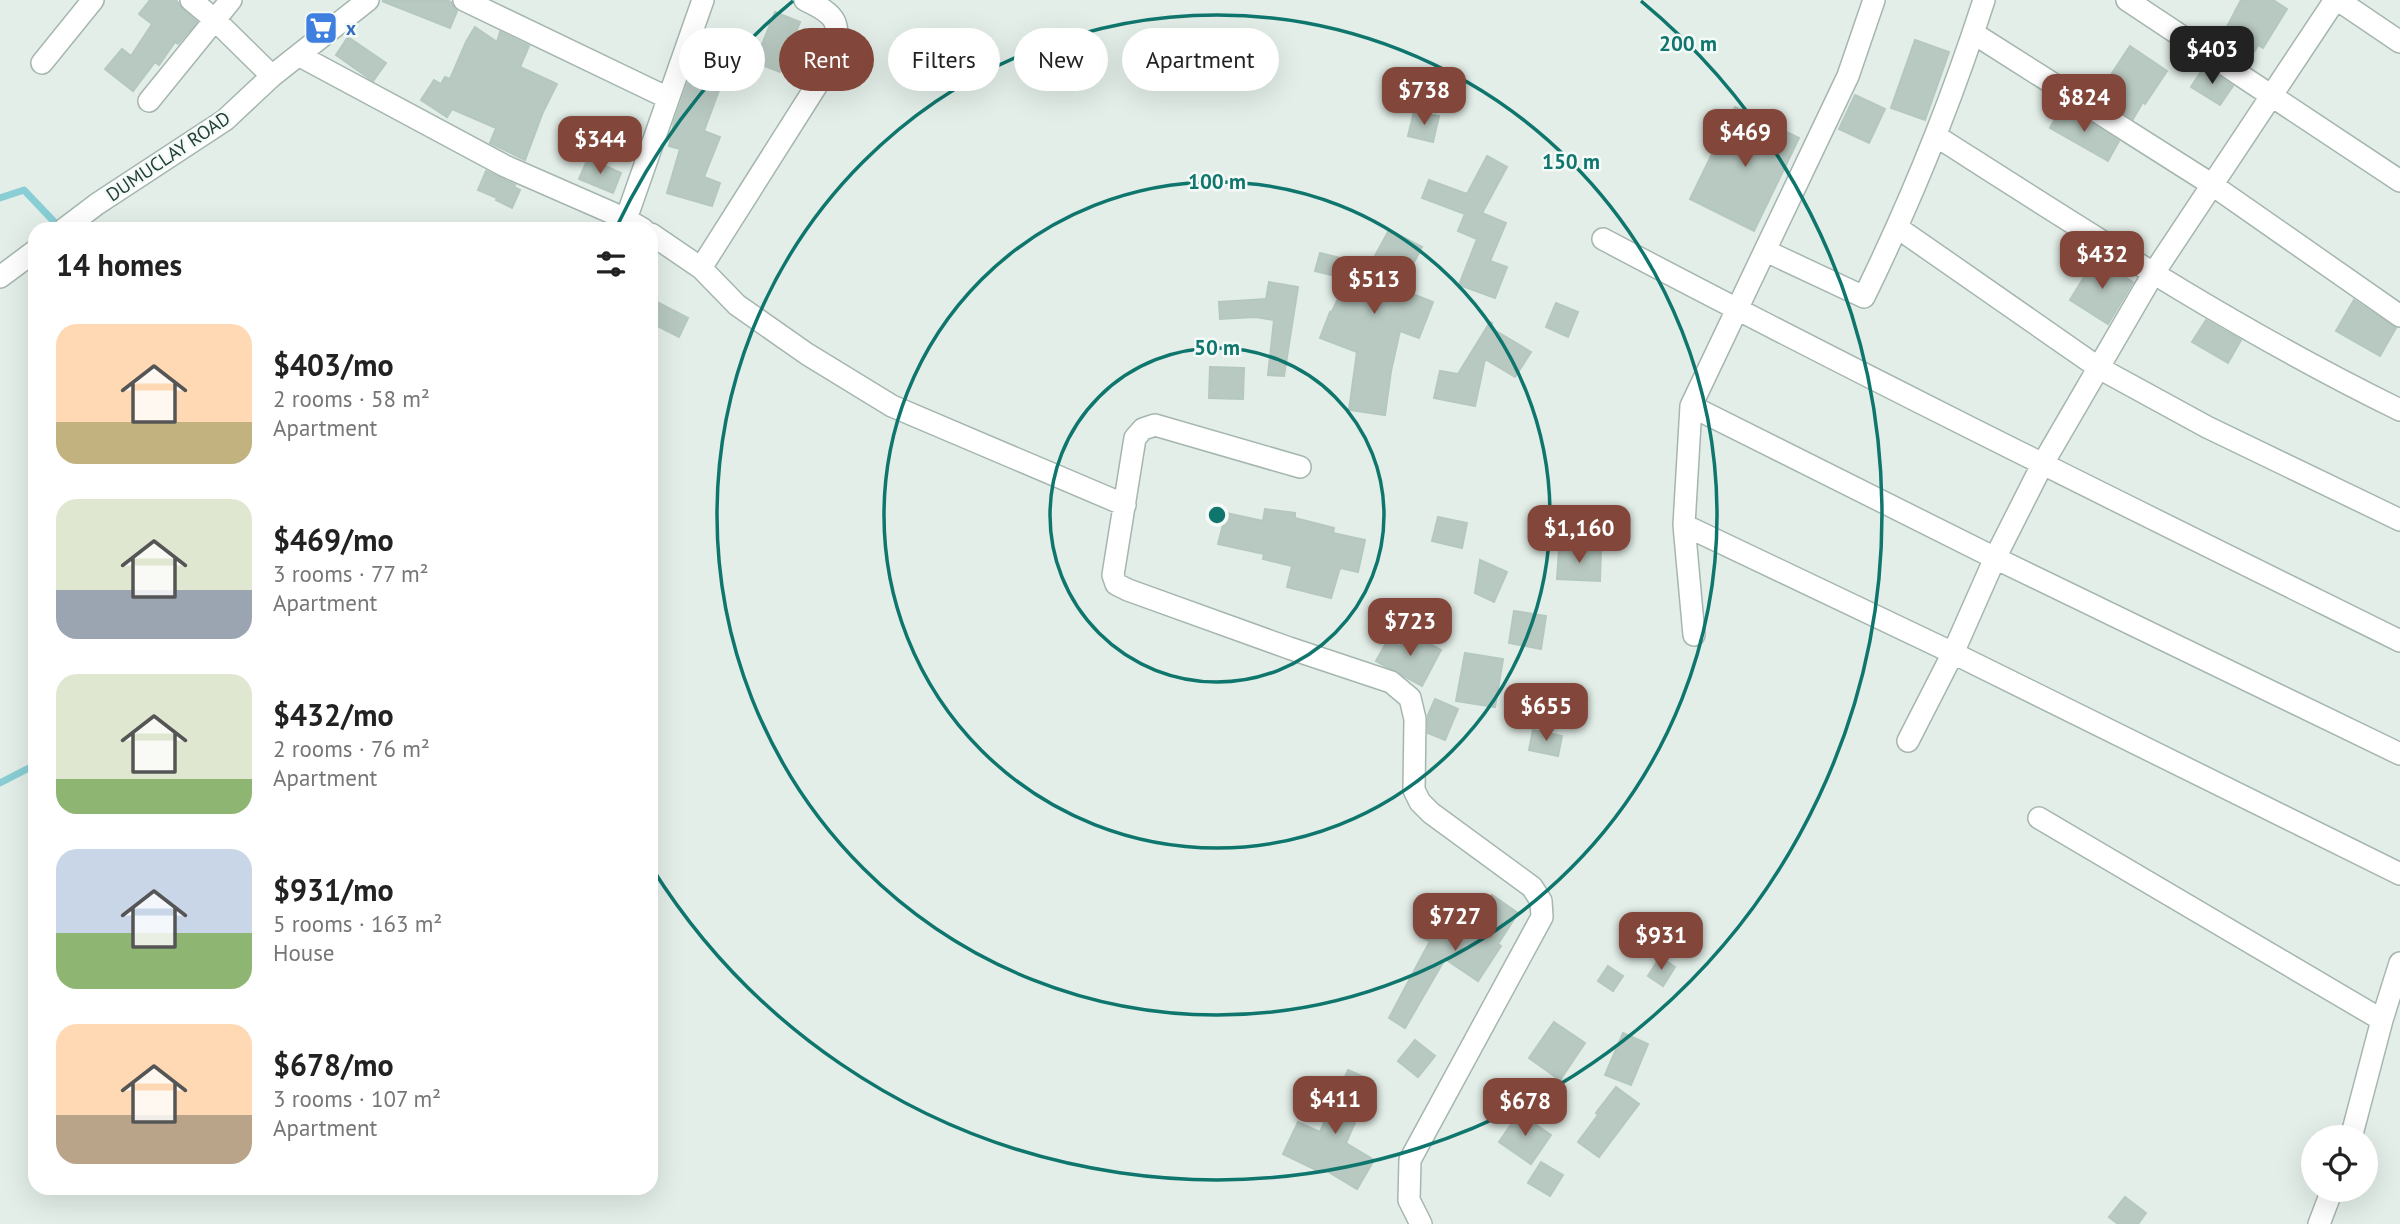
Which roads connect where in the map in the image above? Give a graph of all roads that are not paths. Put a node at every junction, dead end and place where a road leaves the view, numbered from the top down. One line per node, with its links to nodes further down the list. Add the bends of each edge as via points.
1 (93, 0): 16 (street)
2 (191, 0): 12 (street)
3 (232, 0): 12 (street)
4 (368, 0): 15 (street, DUMUCLAY ROAD)
5 (464, 0): 19 (street)
6 (703, 0): 19 (street)
7 (805, 0): 32 (street, via 829,11 839,31 834,58)
8 (1874, 0): 30 (street, via 1848,76)
9 (1984, 0): 13 (street)
10 (2127, 0): 18 (street)
11 (2337, 0): 14 (street); 18 (street)
12 (215, 20): 17 (street); 20 (street)
13 (1973, 33): 21 (street); 23 (street)
14 (2400, 42)
15 (300, 56): 17 (street, DUMUCLAY ROAD); 25 (street, via 505,166)
16 (42, 63)
17 (272, 76): 24 (street, DUMUCLAY ROAD, via 225,120)
18 (2272, 95): 22 (street); 23 (street)
19 (668, 98): 26 (street)
20 (149, 101)
21 (1936, 136): 27 (street); 33 (street)
22 (2400, 181)
23 (2211, 184): 33 (street); 36 (street)
24 (73, 222)
25 (630, 222)
26 (635, 222)
27 (1898, 228): 30 (street, via 1864,297); 37 (street)
28 (658, 239): 32 (street)
29 (1603, 239): 35 (street)
30 (1766, 251): 35 (street)
31 (28, 256): 34 (street)
32 (701, 268): 42 (street, via 737,305 892,406)
33 (2153, 274): 37 (street); 39 (street)
34 (3, 275)
35 (1738, 310): 38 (street); 40 (street)
36 (2400, 316)
37 (2099, 368): 40 (street); 43 (street, via 2207,427)
38 (1690, 406): 44 (street); 45 (street)
39 (2400, 410)
40 (2042, 465): 45 (street); 47 (street)
41 (1300, 467): 42 (street, via 1155,425 1135,438)
42 (1125, 505): 57 (street, via 1113,575 1116,584 1391,682 1410,698 1415,719 1414,790 1420,802 1532,887 1541,901 1542,917 1410,1160 1409,1200)
43 (2400, 520)
44 (1684, 525): 46 (street); 48 (street)
45 (1995, 558): 48 (street); 50 (street)
46 (1694, 635)
47 (2400, 640)
48 (1953, 653): 49 (street); 52 (street)
49 (1908, 741)
50 (2400, 754)
51 (2039, 818): 54 (street)
52 (2400, 874)
53 (2400, 963): 54 (street)
54 (2382, 1020): 55 (street)
55 (2354, 1125)
56 (2327, 1202): 58 (street)
57 (1421, 1224)
58 (2319, 1224)

